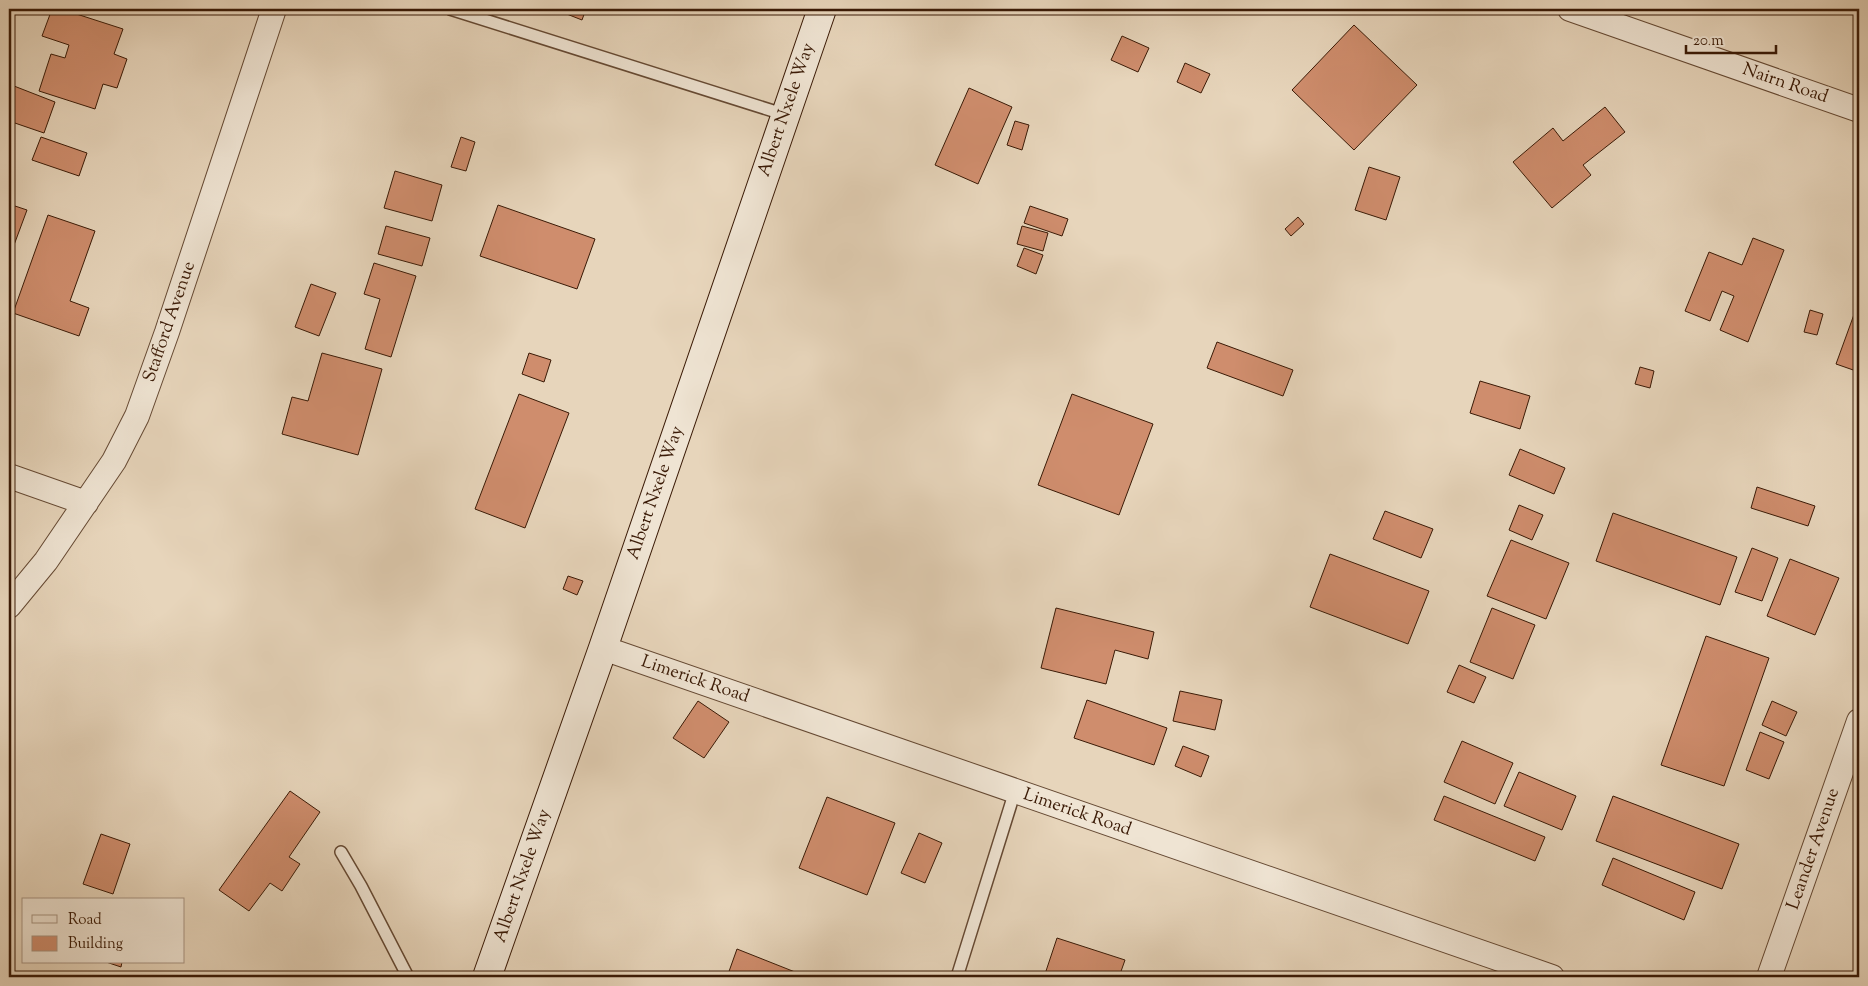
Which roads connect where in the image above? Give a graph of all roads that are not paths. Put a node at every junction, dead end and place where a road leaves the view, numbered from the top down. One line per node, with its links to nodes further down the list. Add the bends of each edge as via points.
1 (274, 9): 8 (street, Stafford Avenue, via 137,416 114,461)
2 (450, 9): 6 (lane)
3 (822, 9): 6 (main road, Albert Nxele Way)
4 (1570, 9): 5 (street, Nairn Road)
5 (1859, 110)
6 (786, 115): 10 (main road, Albert Nxele Way)
7 (9, 476): 8 (street)
8 (86, 503): 9 (street, Stafford Avenue, via 46,561)
9 (9, 606)
10 (603, 648): 12 (street, Limerick Road); 15 (main road, Albert Nxele Way)
11 (1859, 721): 18 (street, Leander Avenue)
12 (1015, 791): 16 (lane); 17 (street, Limerick Road)
13 (341, 852): 14 (lane)
14 (408, 977)
15 (487, 977)
16 (957, 977)
17 (1552, 977)
18 (1769, 977)

